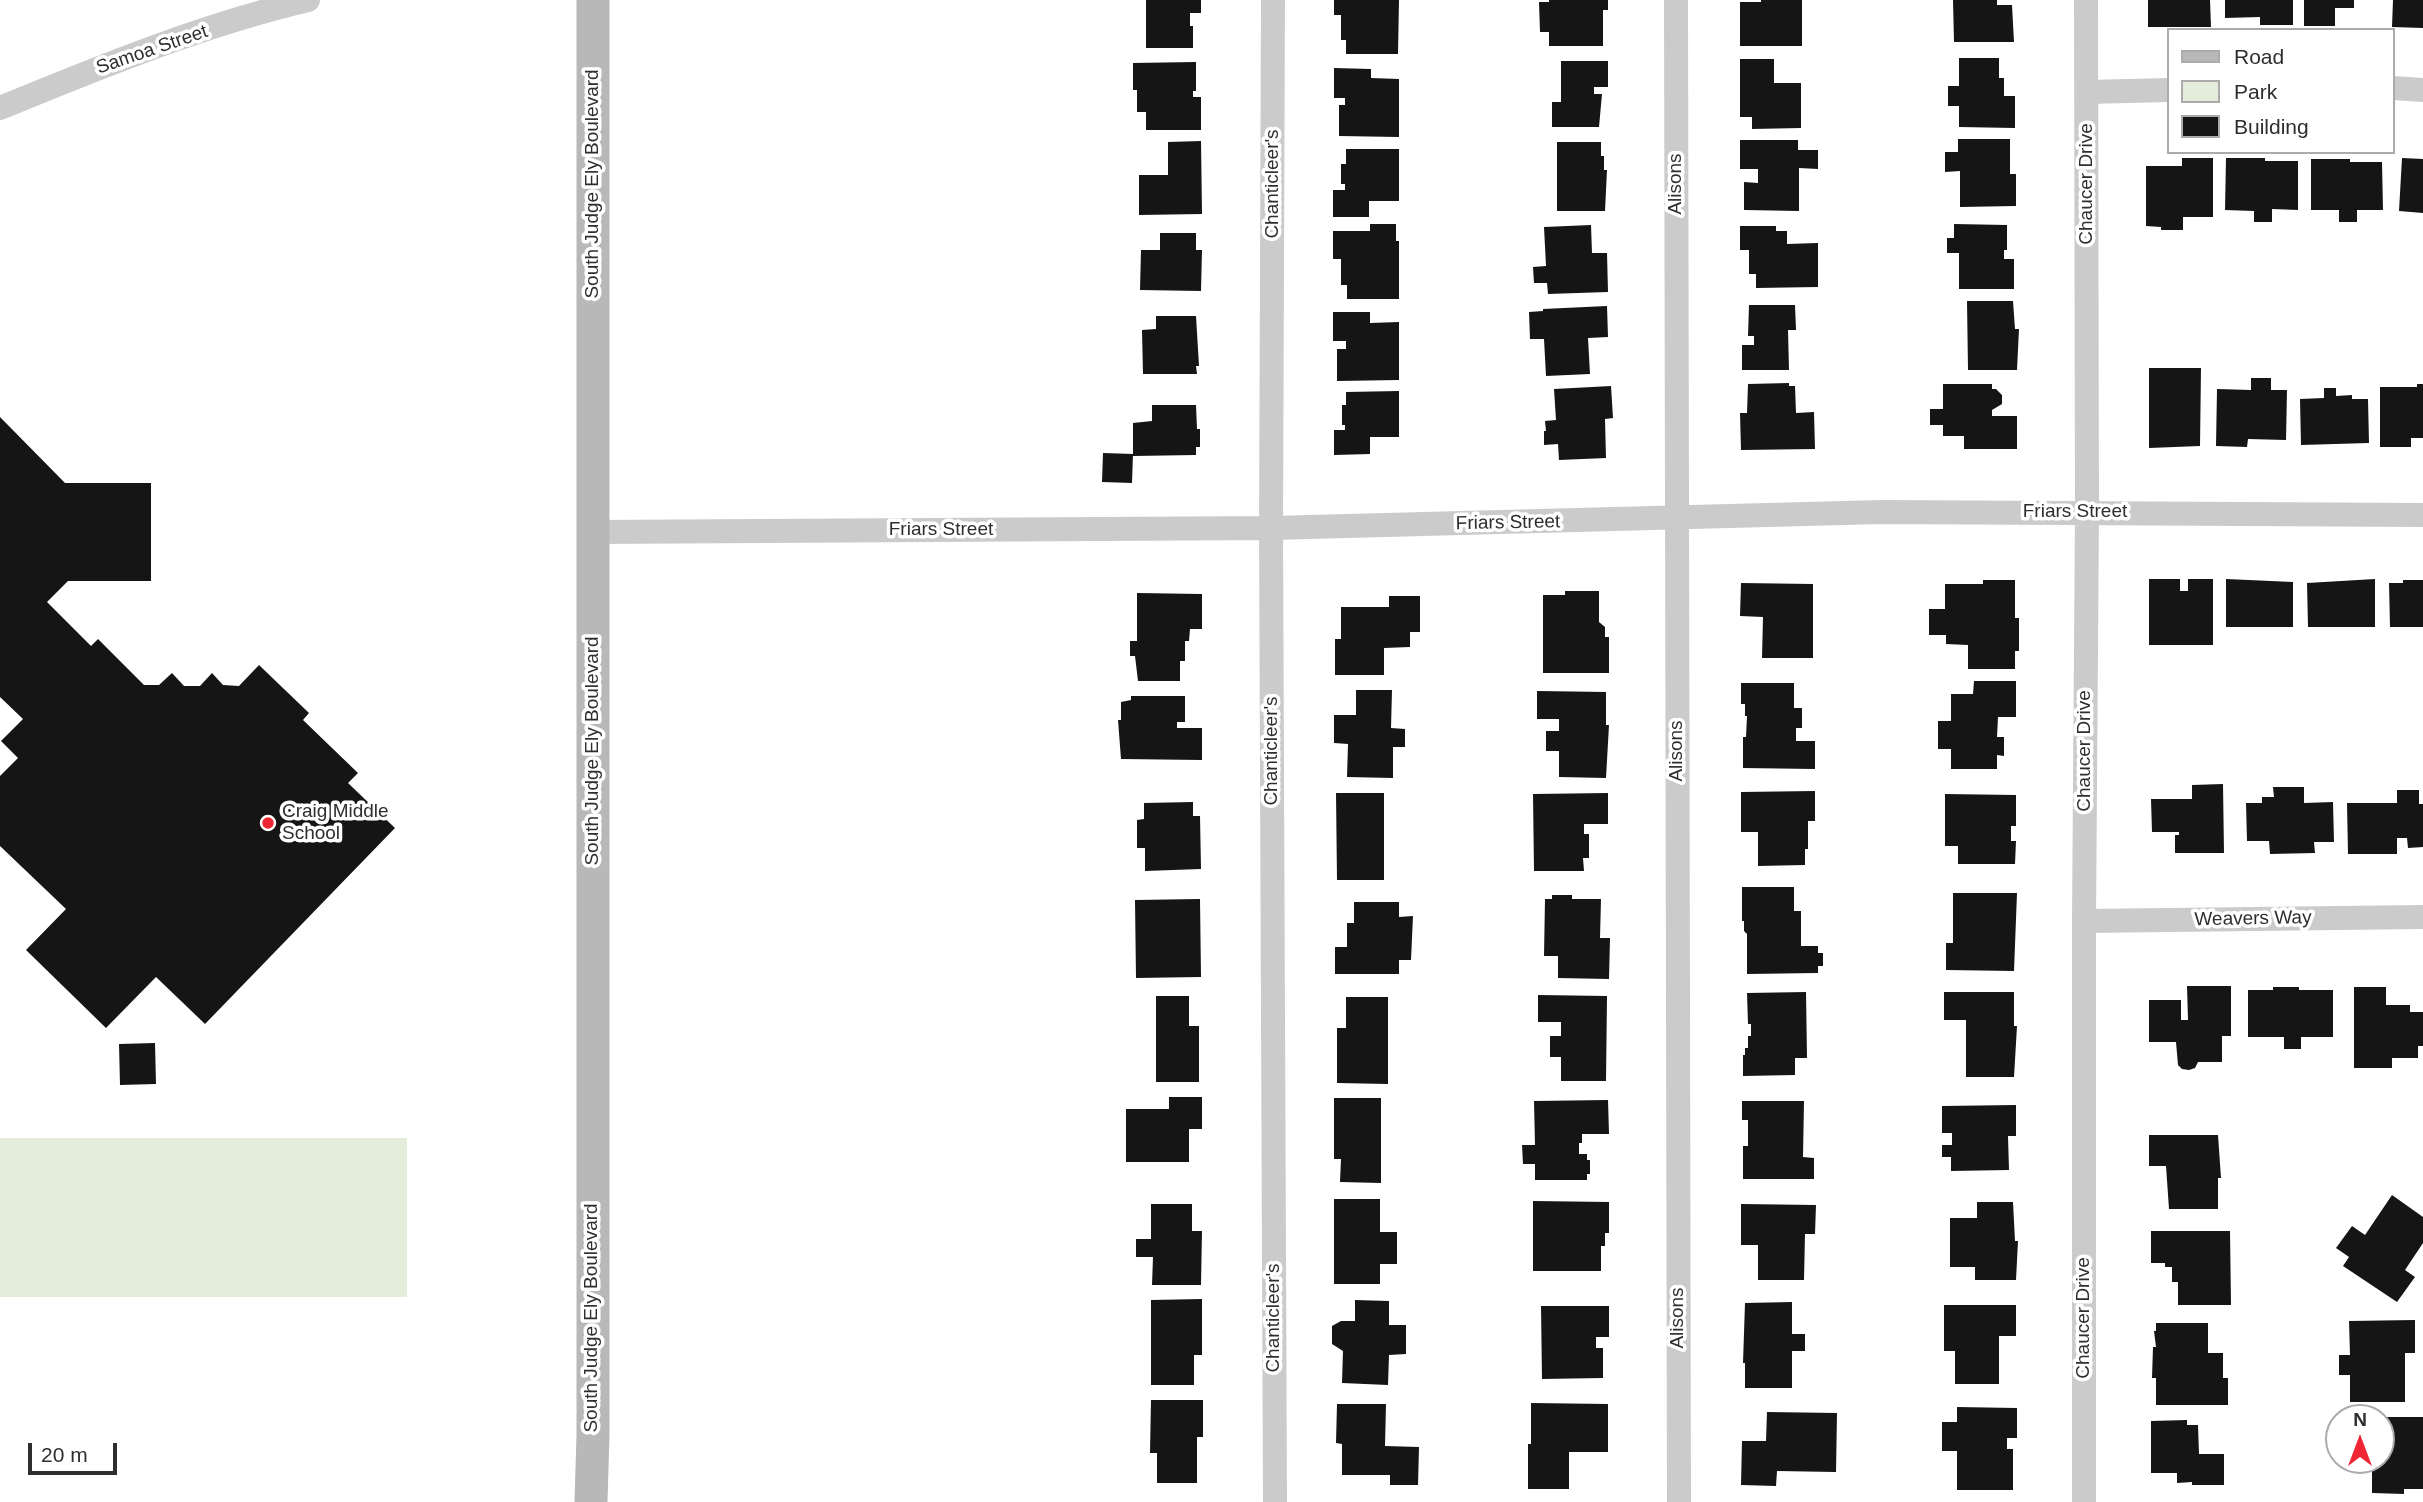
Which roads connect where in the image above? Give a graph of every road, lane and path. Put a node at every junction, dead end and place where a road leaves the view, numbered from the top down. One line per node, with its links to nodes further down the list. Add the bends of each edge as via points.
1 (307, 0): 10 (street, Samoa Street, via 120,59)
2 (593, 0): 15 (main road, South Judge Ely Boulevard)
3 (1273, 0): 14 (street, Chanticleer's)
4 (1676, 0): 13 (street, Alisons)
5 (2086, 0): 9 (street, Chaucer Drive)
6 (2395, 88): 8 (street)
7 (2168, 90): 9 (street)
8 (2423, 90)
9 (2087, 92): 11 (street, Chaucer Drive)
10 (0, 108)
11 (2087, 512): 12 (street, Friars Street); 13 (street, Friars Street); 17 (street, Chaucer Drive)
12 (2423, 515)
13 (1676, 519): 14 (street, Friars Street); 20 (street, Alisons)
14 (1271, 528): 15 (street, Friars Street); 19 (street, Chanticleer's)
15 (593, 532): 18 (main road, South Judge Ely Boulevard)
16 (2423, 916): 17 (street, Weavers Way)
17 (2084, 921): 21 (street, Chaucer Drive)
18 (590, 1502)
19 (1275, 1502)
20 (1679, 1502)
21 (2084, 1502)

